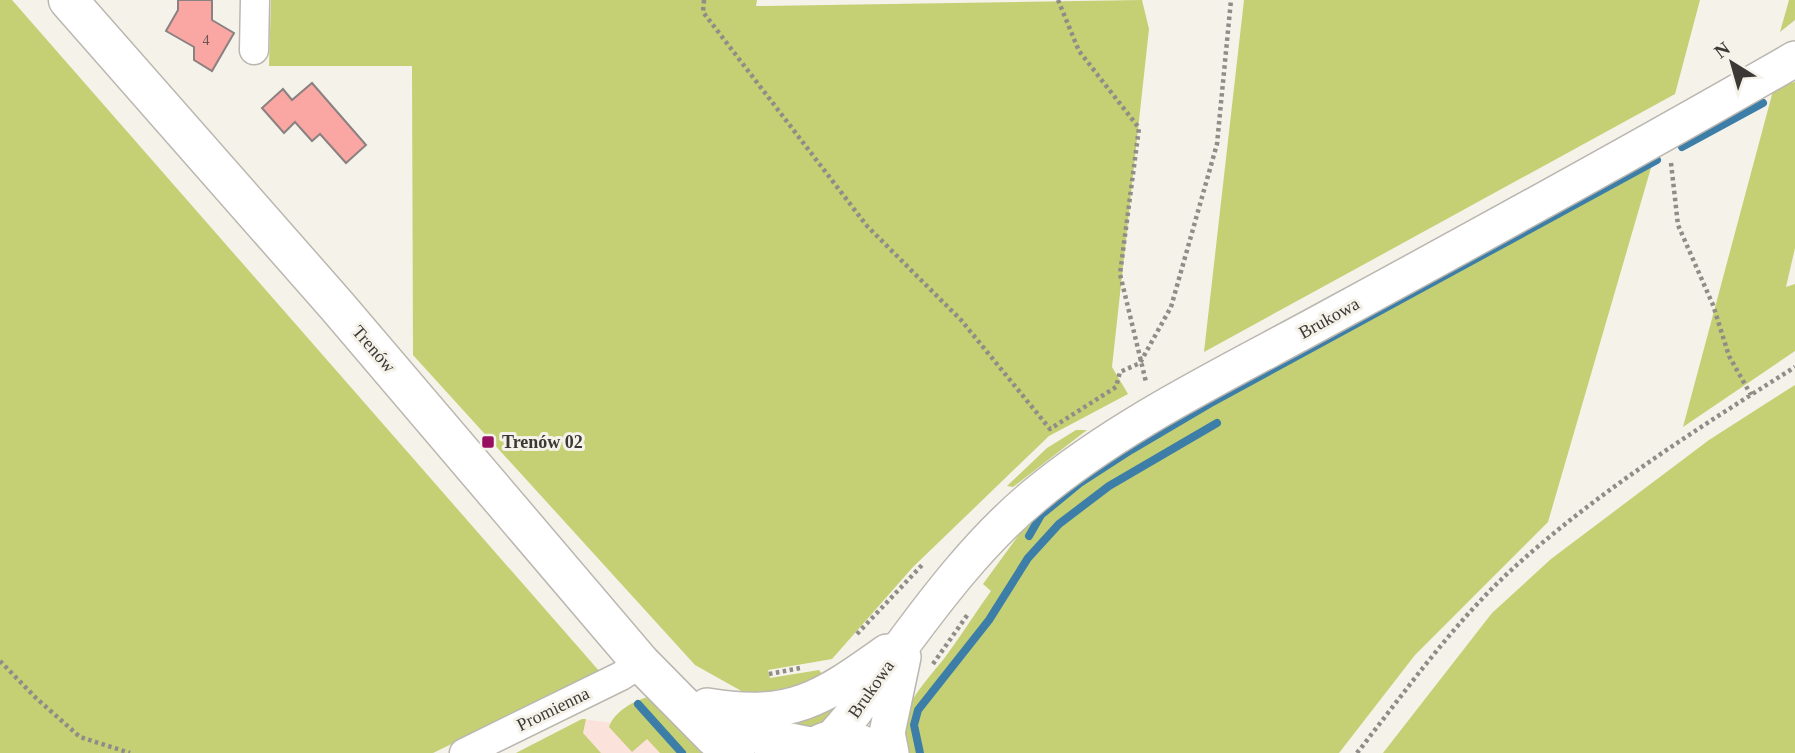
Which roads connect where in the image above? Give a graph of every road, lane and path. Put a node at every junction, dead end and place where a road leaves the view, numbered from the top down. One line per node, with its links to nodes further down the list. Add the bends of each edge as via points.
1 (68, 0): 16 (main road, Trenów)
2 (255, 0): 6 (street)
3 (704, 0): 9 (path, via 703,12 867,226 961,320 1050,429 1116,387 1120,372)
4 (1058, 0): 9 (path, via 1079,51 1139,128 1120,274)
5 (1231, 0): 9 (path, via 1217,144 1171,307)
6 (254, 50)
7 (1795, 60): 8 (street, Brukowa)
8 (1666, 133): 12 (path, via 1678,225 1713,305 1729,356); 14 (street, Brukowa, via 1155,411 1033,497 986,541)
9 (1140, 363): 11 (path)
10 (1795, 367): 12 (path)
11 (1148, 388)
12 (1751, 395): 25 (path, via 1605,495 1518,564 1452,633)
13 (972, 607): 17 (path)
14 (910, 636): 18 (street, via 833,690 776,711); 19 (street, Brukowa, via 865,702); 24 (street, Brukowa, via 890,712 887,733)
15 (0, 661): 20 (path, via 80,737)
16 (641, 663): 18 (main road, Trenów); 21 (street, Promienna)
17 (928, 671)
18 (677, 701): 19 (main road, Trenów, via 769,738); 22 (main road, Trenów)
19 (817, 747): 23 (main road, Trenów, via 863,744)
20 (130, 753)
21 (464, 753)
22 (735, 753)
23 (877, 753)
24 (891, 753)
25 (1357, 753)

